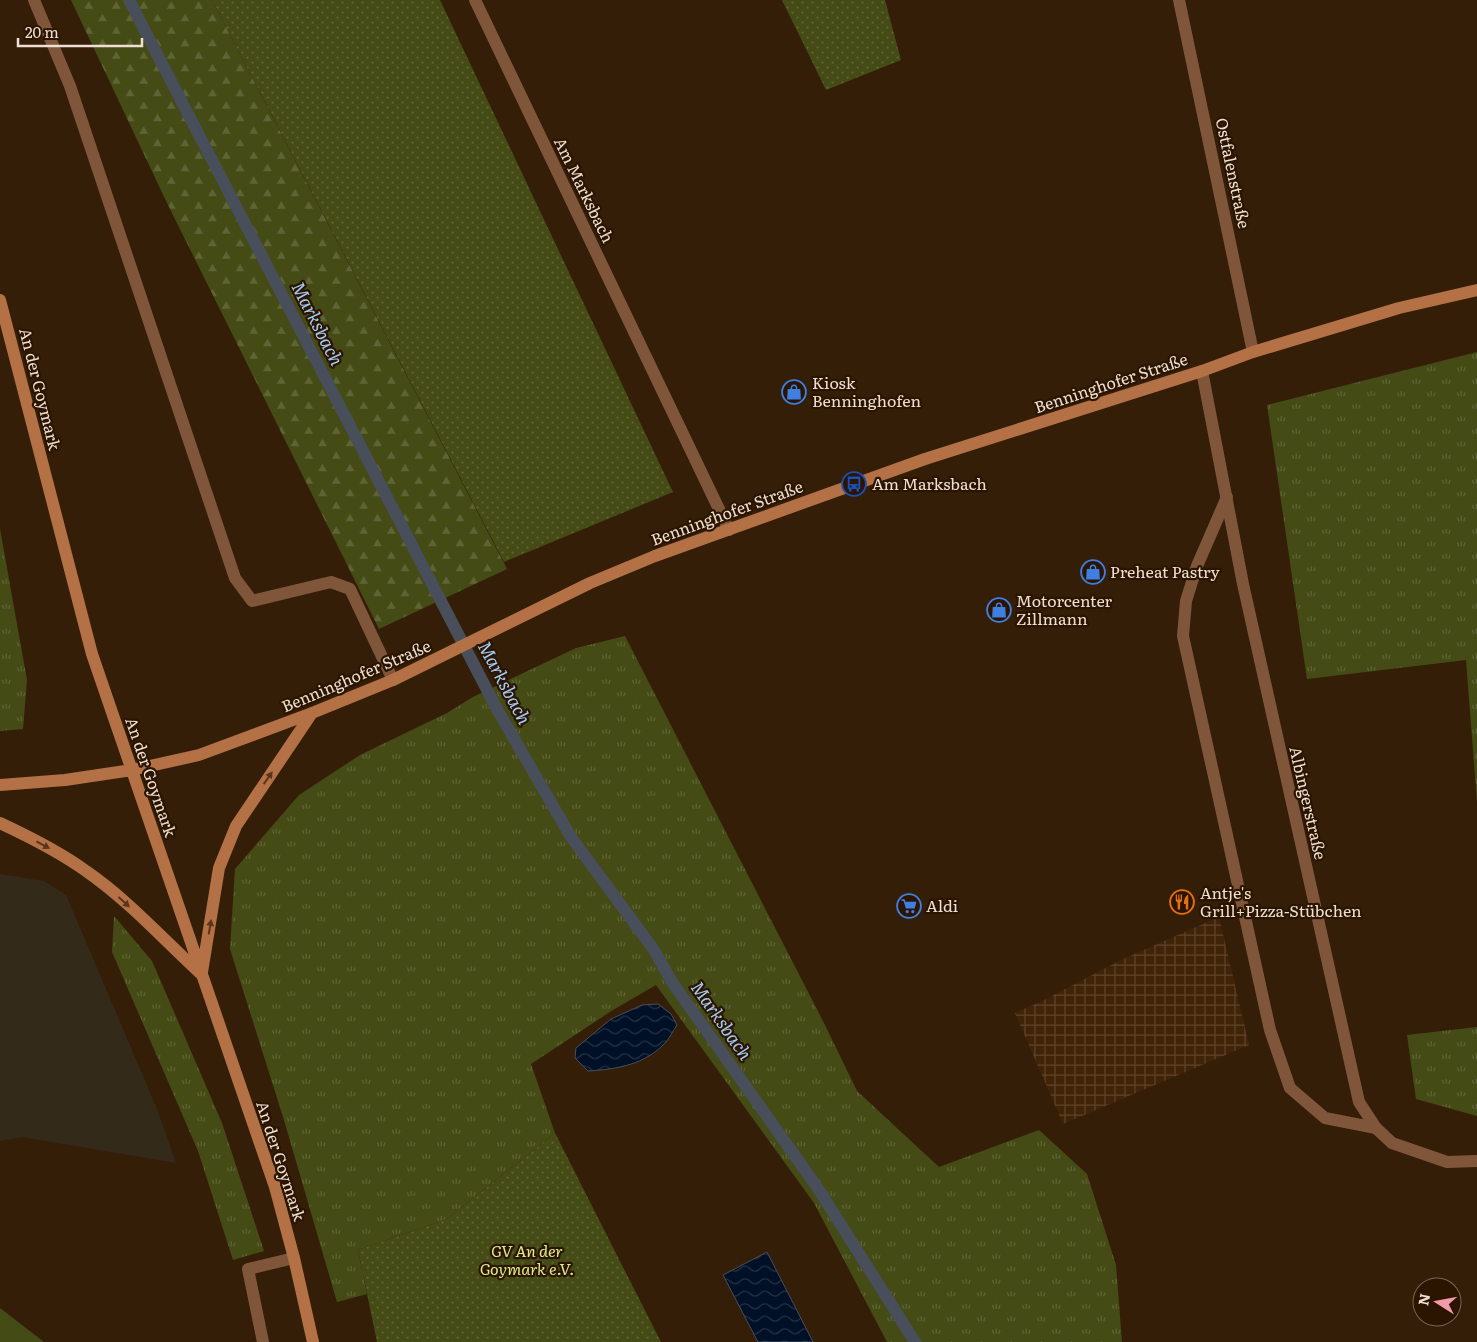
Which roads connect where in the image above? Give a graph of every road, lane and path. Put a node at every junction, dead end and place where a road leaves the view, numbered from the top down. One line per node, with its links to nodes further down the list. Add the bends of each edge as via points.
1 (34, 0): 10 (street, via 70,86 235,578 252,601 331,582 350,589)
2 (475, 0): 9 (street, Am Marksbach)
3 (1179, 0): 6 (street, Ostfalenstraße)
4 (1477, 290): 6 (main road, Benninghofer Straße, via 1399,308)
5 (0, 300): 12 (main road, An der Goymark, via 86,632)
6 (1253, 352): 7 (main road, Benninghofer Straße)
7 (1202, 371): 8 (street, Albingerstraße); 9 (main road, Benninghofer Straße, via 925,459)
8 (1227, 498): 16 (street, Albingerstraße, via 1242,584 1359,1102); 16 (street, via 1197,566 1186,601 1184,636 1270,1030 1290,1088 1325,1118)
9 (729, 530): 10 (main road, Benninghofer Straße, via 590,583)
10 (393, 680): 11 (main road, Benninghofer Straße)
11 (312, 713): 12 (main road, Benninghofer Straße, via 199,755); 15 (main road, one-way to 11, via 220,868 236,826)
12 (132, 770): 13 (main road, Benninghofer Straße); 15 (main road, An der Goymark)
13 (0, 785)
14 (0, 823): 15 (main road, one-way to 15, via 87,871 125,902)
15 (201, 975): 18 (main road, An der Goymark, via 275,1187)
16 (1376, 1128): 17 (street, Albingerstraße, via 1392,1143 1447,1162)
17 (1477, 1161)
18 (294, 1258): 19 (street, via 248,1269); 20 (main road, An der Goymark)
19 (264, 1342)
20 (313, 1342)

